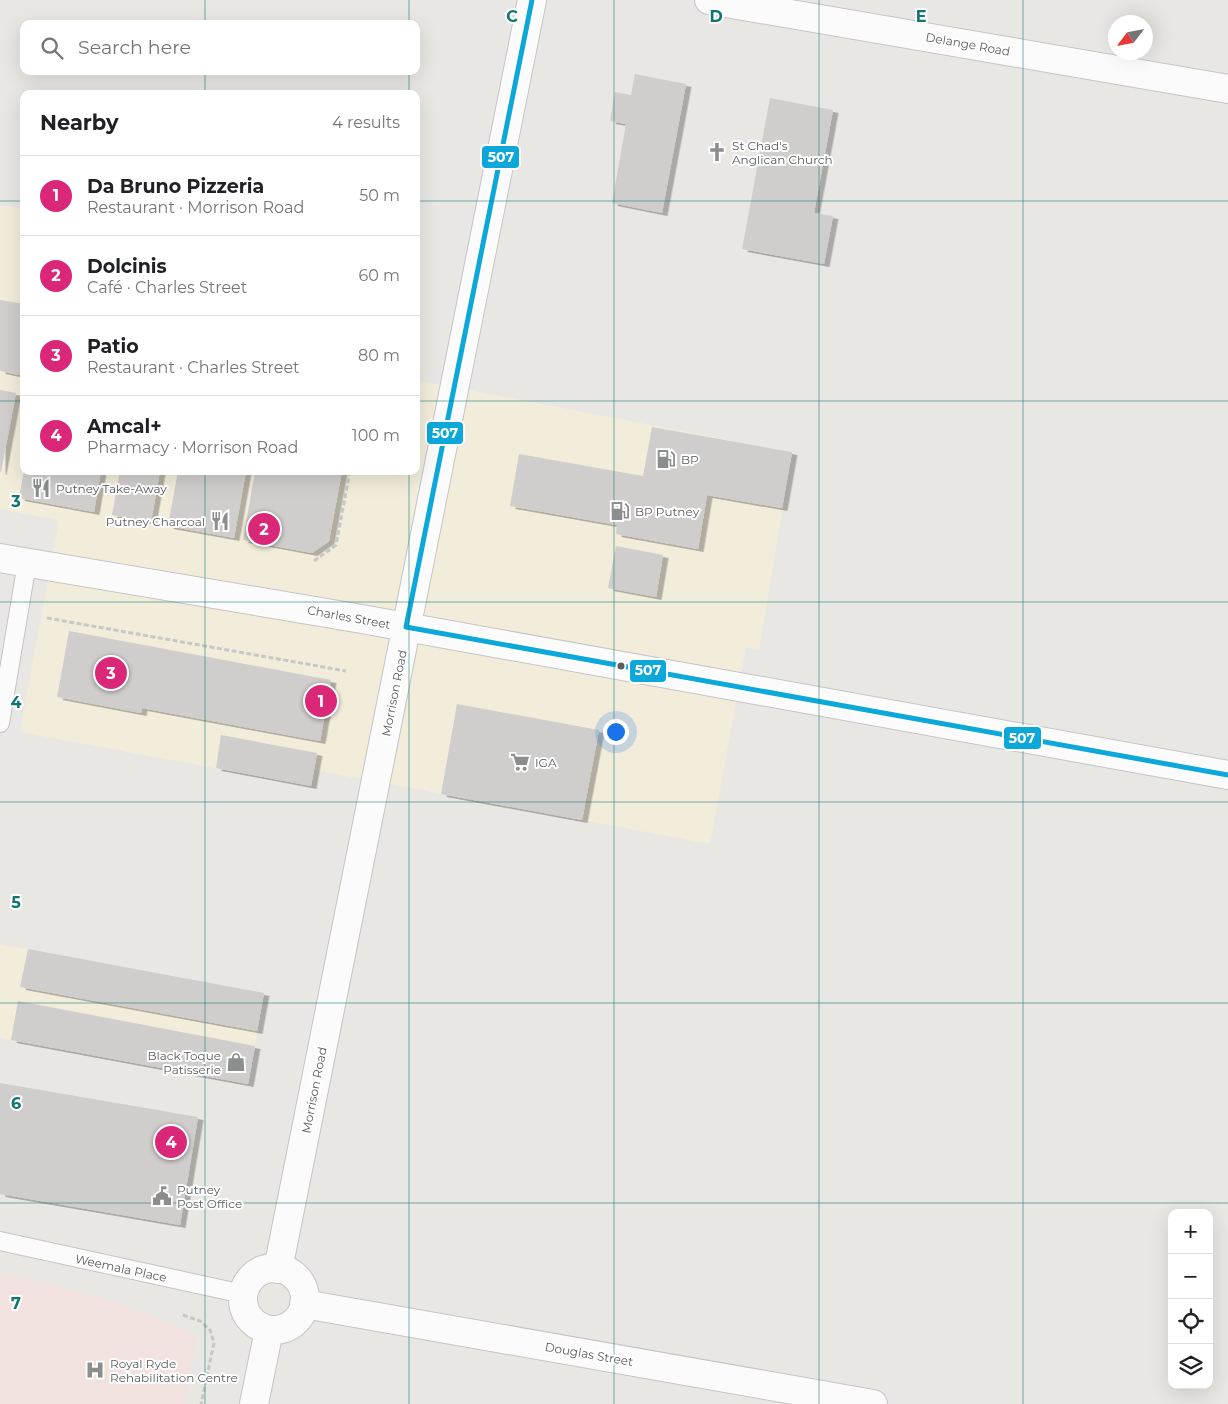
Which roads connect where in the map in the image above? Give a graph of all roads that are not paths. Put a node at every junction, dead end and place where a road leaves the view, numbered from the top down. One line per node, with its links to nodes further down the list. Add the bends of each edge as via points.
1 (532, 0): 6 (street, Morrison Road)
2 (709, 0): 3 (street, Delange Road)
3 (1228, 89)
4 (0, 558): 5 (street, Charles Street)
5 (27, 563): 6 (street, Charles Street); 7 (lane)
6 (406, 627): 8 (street, Charles Street); 10 (street, Morrison Road)
7 (0, 723)
8 (1228, 775)
9 (0, 1241): 11 (lane, Weemala Place)
10 (278, 1269): 11 (street, via 266,1269 255,1274); 12 (street, via 290,1272 299,1281)
11 (243, 1294): 13 (street, via 243,1307 248,1318)
12 (304, 1304): 13 (street, via 300,1316 292,1324 281,1330); 15 (street, Douglas Street)
13 (269, 1330): 14 (street)
14 (254, 1404)
15 (873, 1404)

